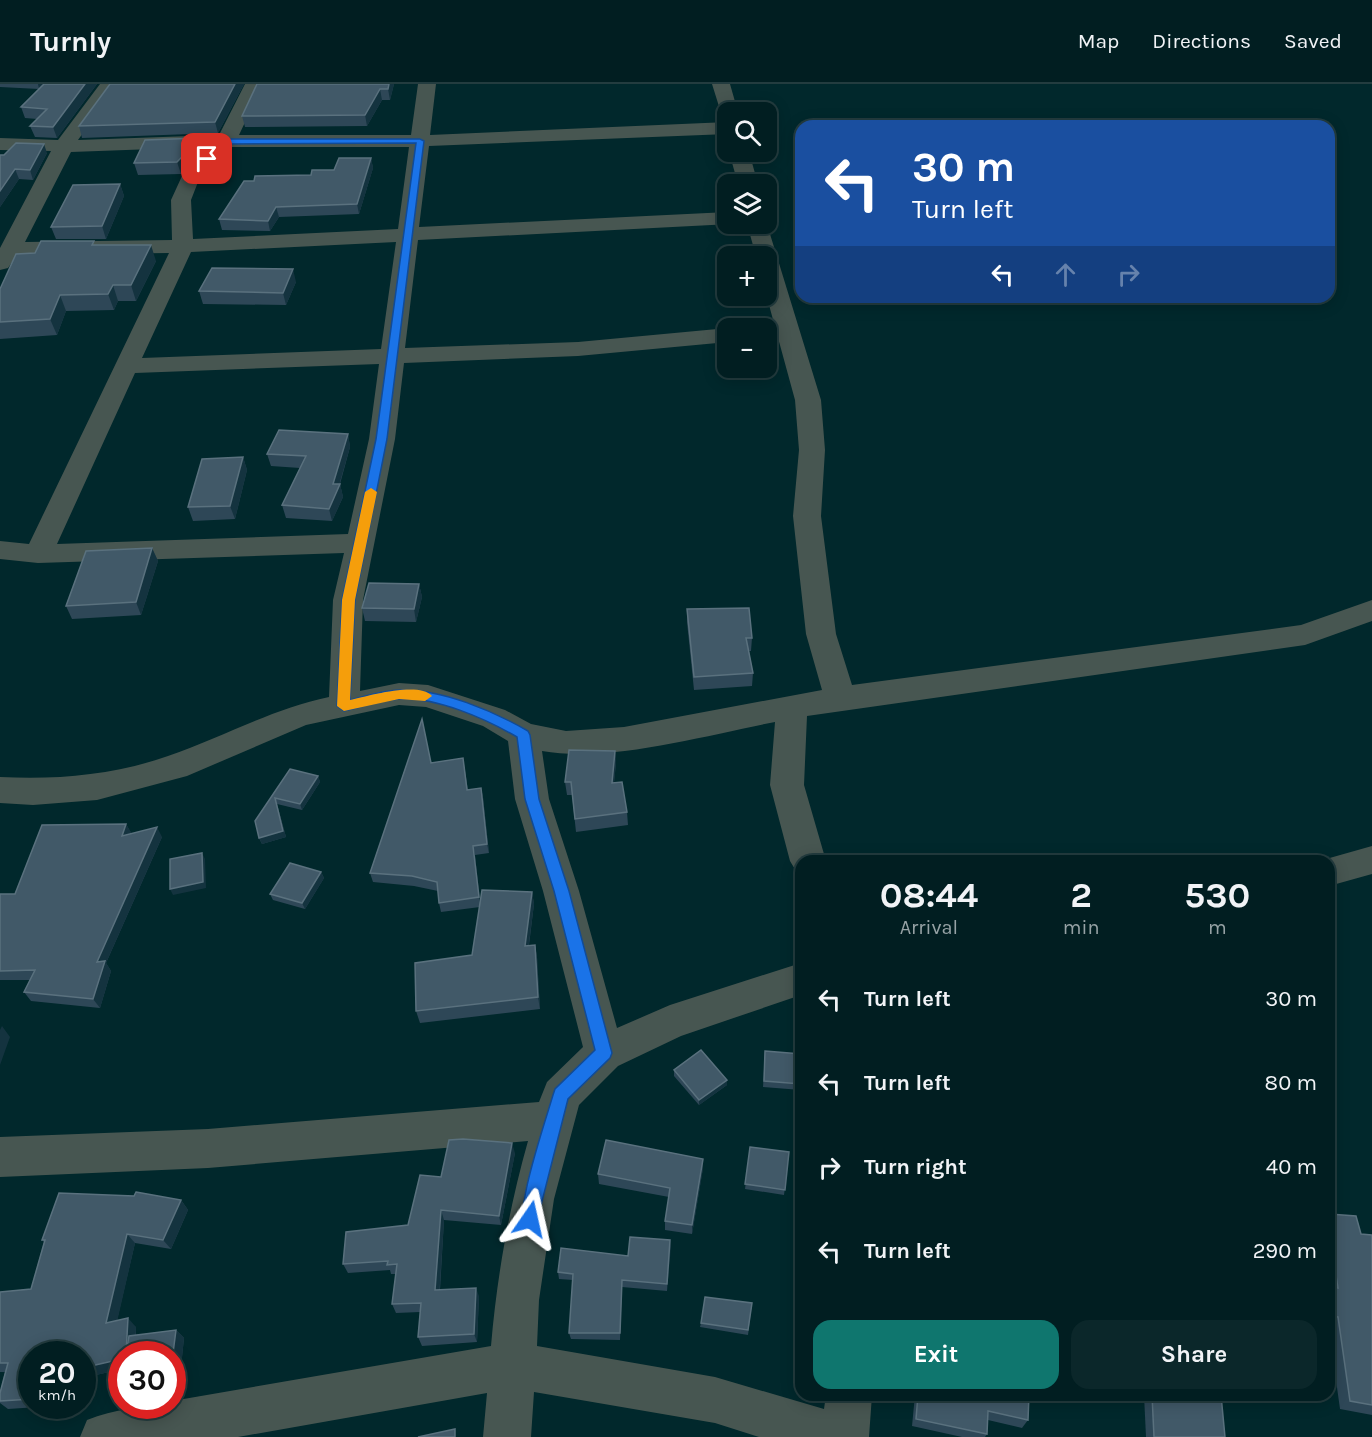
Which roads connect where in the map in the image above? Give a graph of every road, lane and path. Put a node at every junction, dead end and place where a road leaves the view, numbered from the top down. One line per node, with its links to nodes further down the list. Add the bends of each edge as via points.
1 (109, 84): 10 (street)
2 (254, 84): 7 (street)
3 (427, 84): 8 (street)
4 (721, 84): 5 (street)
5 (726, 102)
6 (717, 128): 8 (street)
7 (226, 141): 8 (street); 10 (street); 16 (street, via 189,180 181,200)
8 (420, 141): 15 (street)
9 (0, 144): 10 (street)
10 (64, 146): 11 (street)
11 (29, 213): 13 (street); 17 (street)
12 (717, 219): 15 (street)
13 (0, 227)
14 (760, 234): 18 (street)
15 (407, 236): 16 (street); 21 (street)
16 (183, 246): 17 (street); 22 (street)
17 (5, 256)
18 (775, 318)
19 (777, 330): 27 (street, via 808,399 812,450 807,516 822,634)
20 (717, 336): 21 (street, via 578,349)
21 (391, 357): 22 (street); 23 (street, via 382,439)
22 (127, 366): 25 (street)
23 (360, 543): 25 (street); 28 (street, via 348,600)
24 (0, 550): 25 (street)
25 (38, 554)
26 (1372, 610): 27 (street, via 1305,635)
27 (840, 698): 29 (street)
28 (344, 706): 30 (street, via 399,694 428,696 494,718); 31 (street, via 299,715 175,767 97,787 33,792)
29 (792, 706): 30 (street, via 624,739 566,743); 32 (street, via 787,785)
30 (524, 735): 36 (street, via 532,799)
31 (0, 790)
32 (806, 855)
33 (1372, 860): 34 (street)
34 (1335, 870)
35 (795, 981): 36 (street, via 670,1022)
36 (604, 1053): 37 (street, via 561,1095)
37 (554, 1120): 38 (street, via 66,1156); 39 (street, via 533,1199 517,1300)
38 (0, 1156)
39 (512, 1365): 41 (street); 43 (street); 44 (street, via 715,1400)
40 (848, 1401): 45 (street)
41 (197, 1429): 42 (street)
42 (104, 1437)
43 (507, 1437)
44 (838, 1437)
45 (845, 1437)

